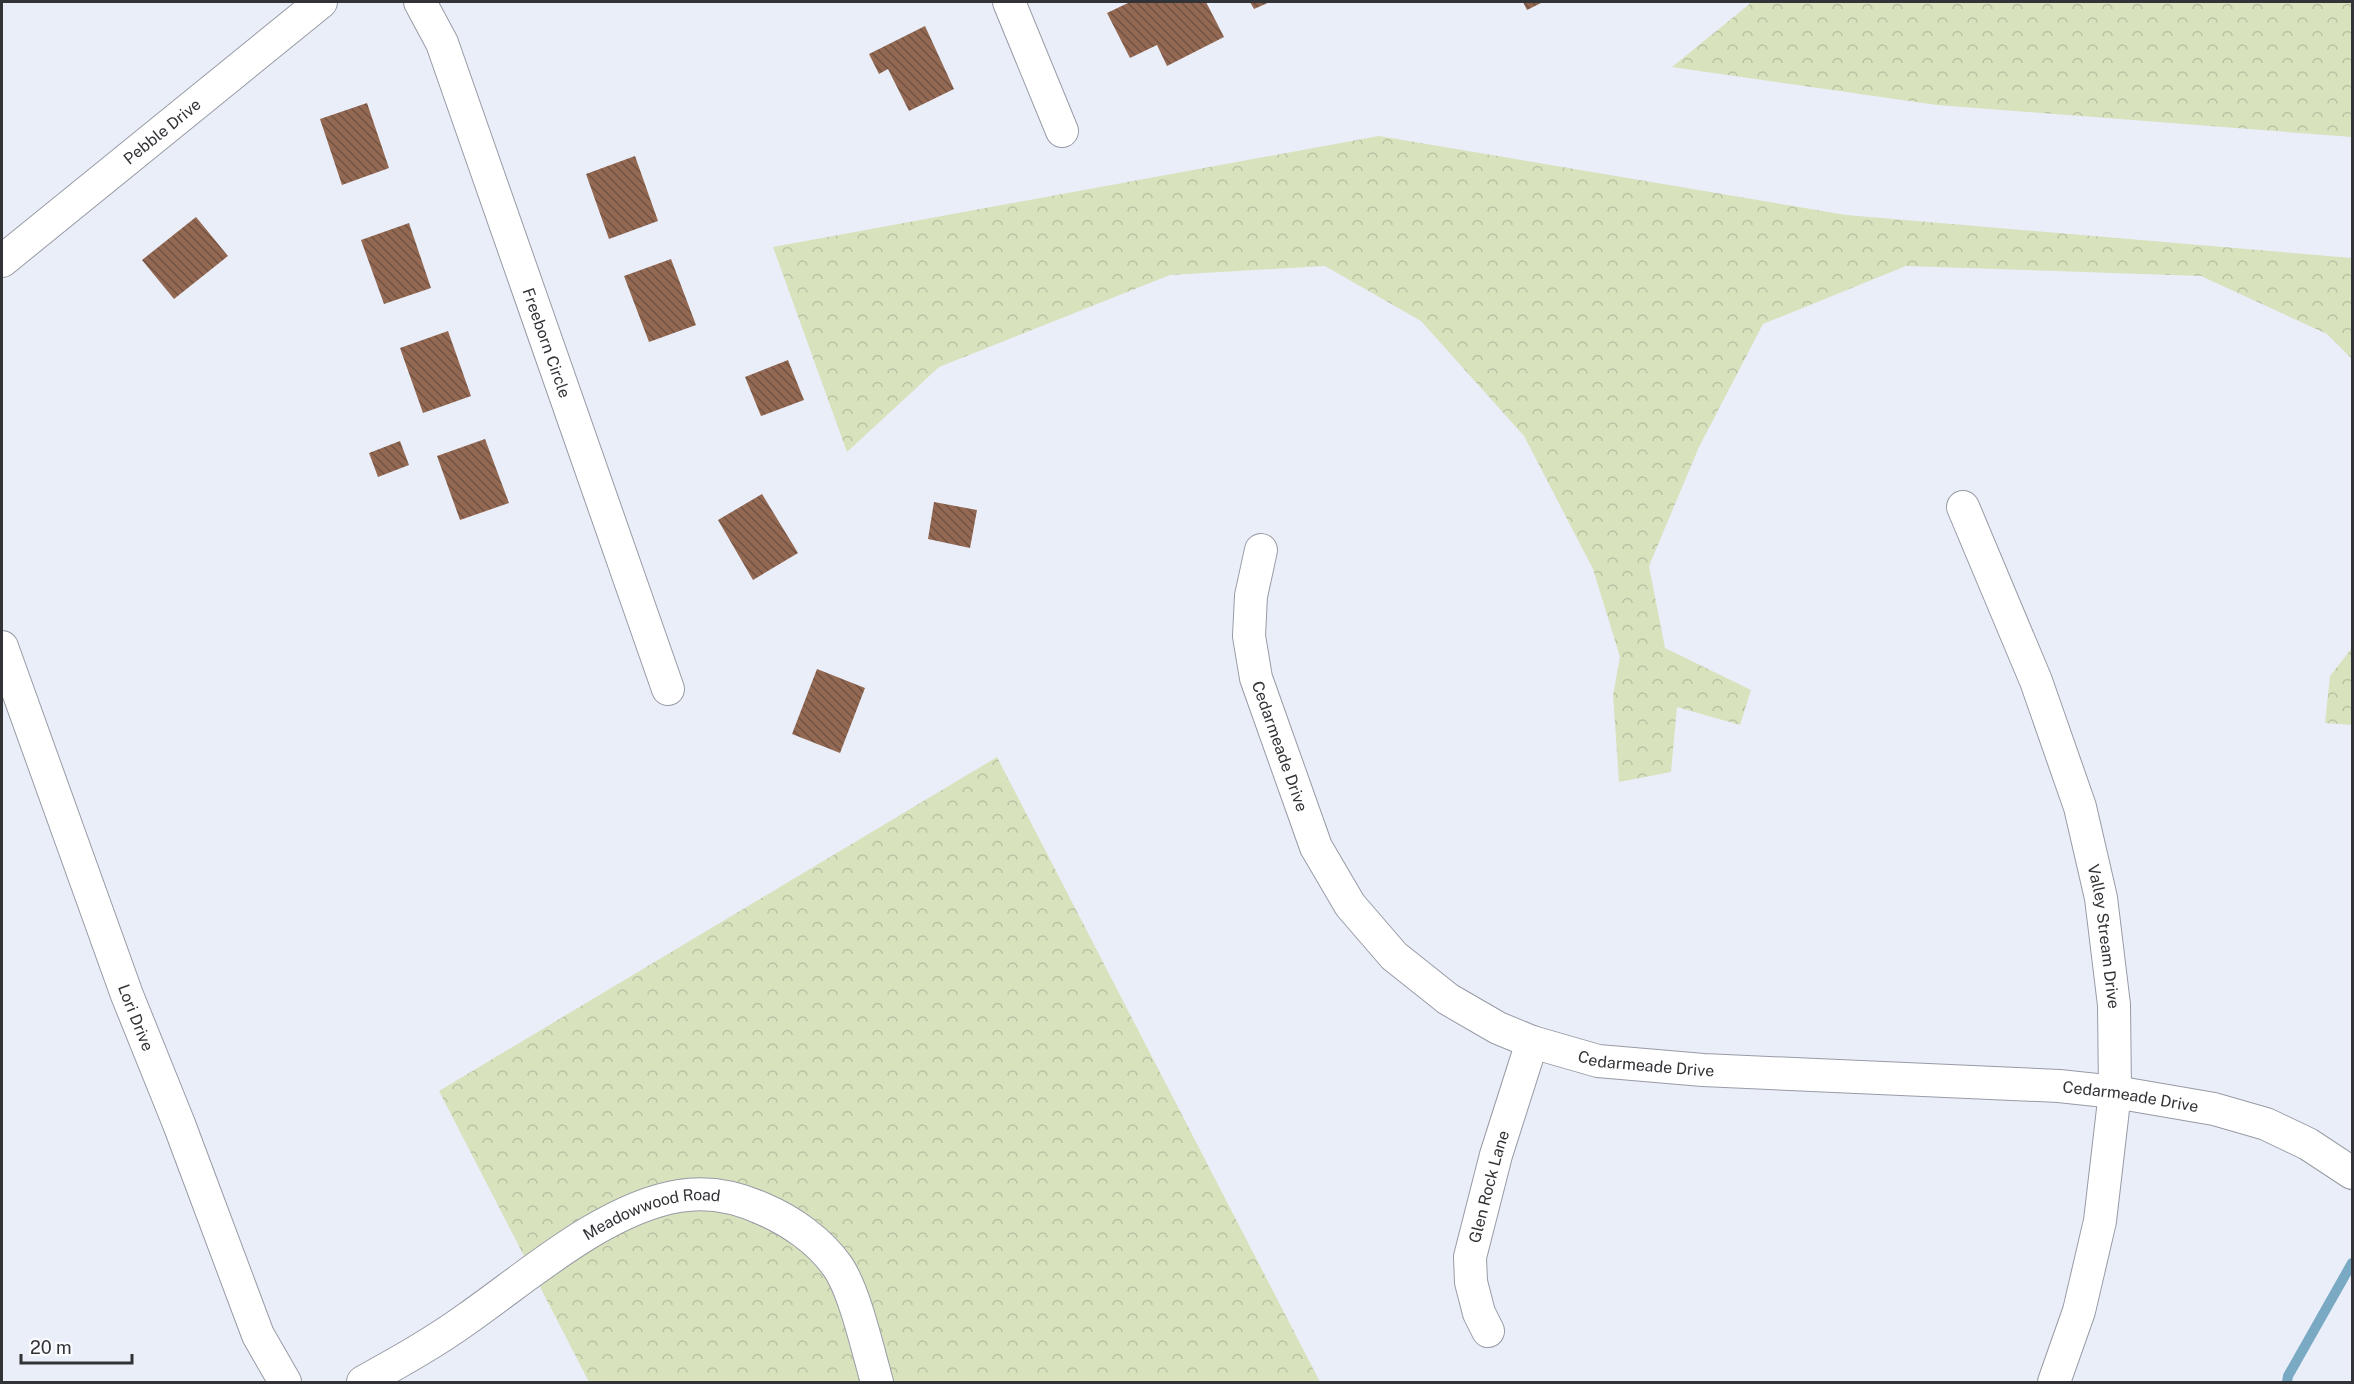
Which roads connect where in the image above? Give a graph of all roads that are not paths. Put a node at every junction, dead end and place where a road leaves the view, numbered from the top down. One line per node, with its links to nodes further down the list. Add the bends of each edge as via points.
1 (321, 2): 5 (street, Pebble Drive)
2 (420, 2): 9 (street, Freeborn Circle, via 442,43)
3 (1009, 2): 4 (street)
4 (1062, 131)
5 (2, 261)
6 (1963, 507): 11 (street, Valley Stream Drive, via 2036,681 2080,807 2101,898 2114,1005)
7 (1261, 550): 10 (street, Cedarmeade Drive, via 1251,596 1249,636 1256,678 1316,847 1350,905 1394,956 1448,999 1498,1028)
8 (2, 647): 14 (street, Lori Drive, via 127,995 258,1335)
9 (668, 689)
10 (1532, 1042): 11 (street, Cedarmeade Drive, via 1598,1061); 13 (street, Glen Rock Lane, via 1496,1155 1470,1257 1471,1282)
11 (2115, 1092): 12 (street, Cedarmeade Drive, via 2214,1109 2266,1124 2308,1144); 17 (street, Valley Stream Drive, via 2100,1221 2079,1311)
12 (2352, 1173)
13 (1488, 1330)
14 (285, 1383)
15 (363, 1383): 16 (street, Meadowwood Road, via 444,1335 591,1231 643,1206 679,1196 707,1194 743,1200 781,1216 817,1243 842,1276)
16 (877, 1383)
17 (2055, 1383)

